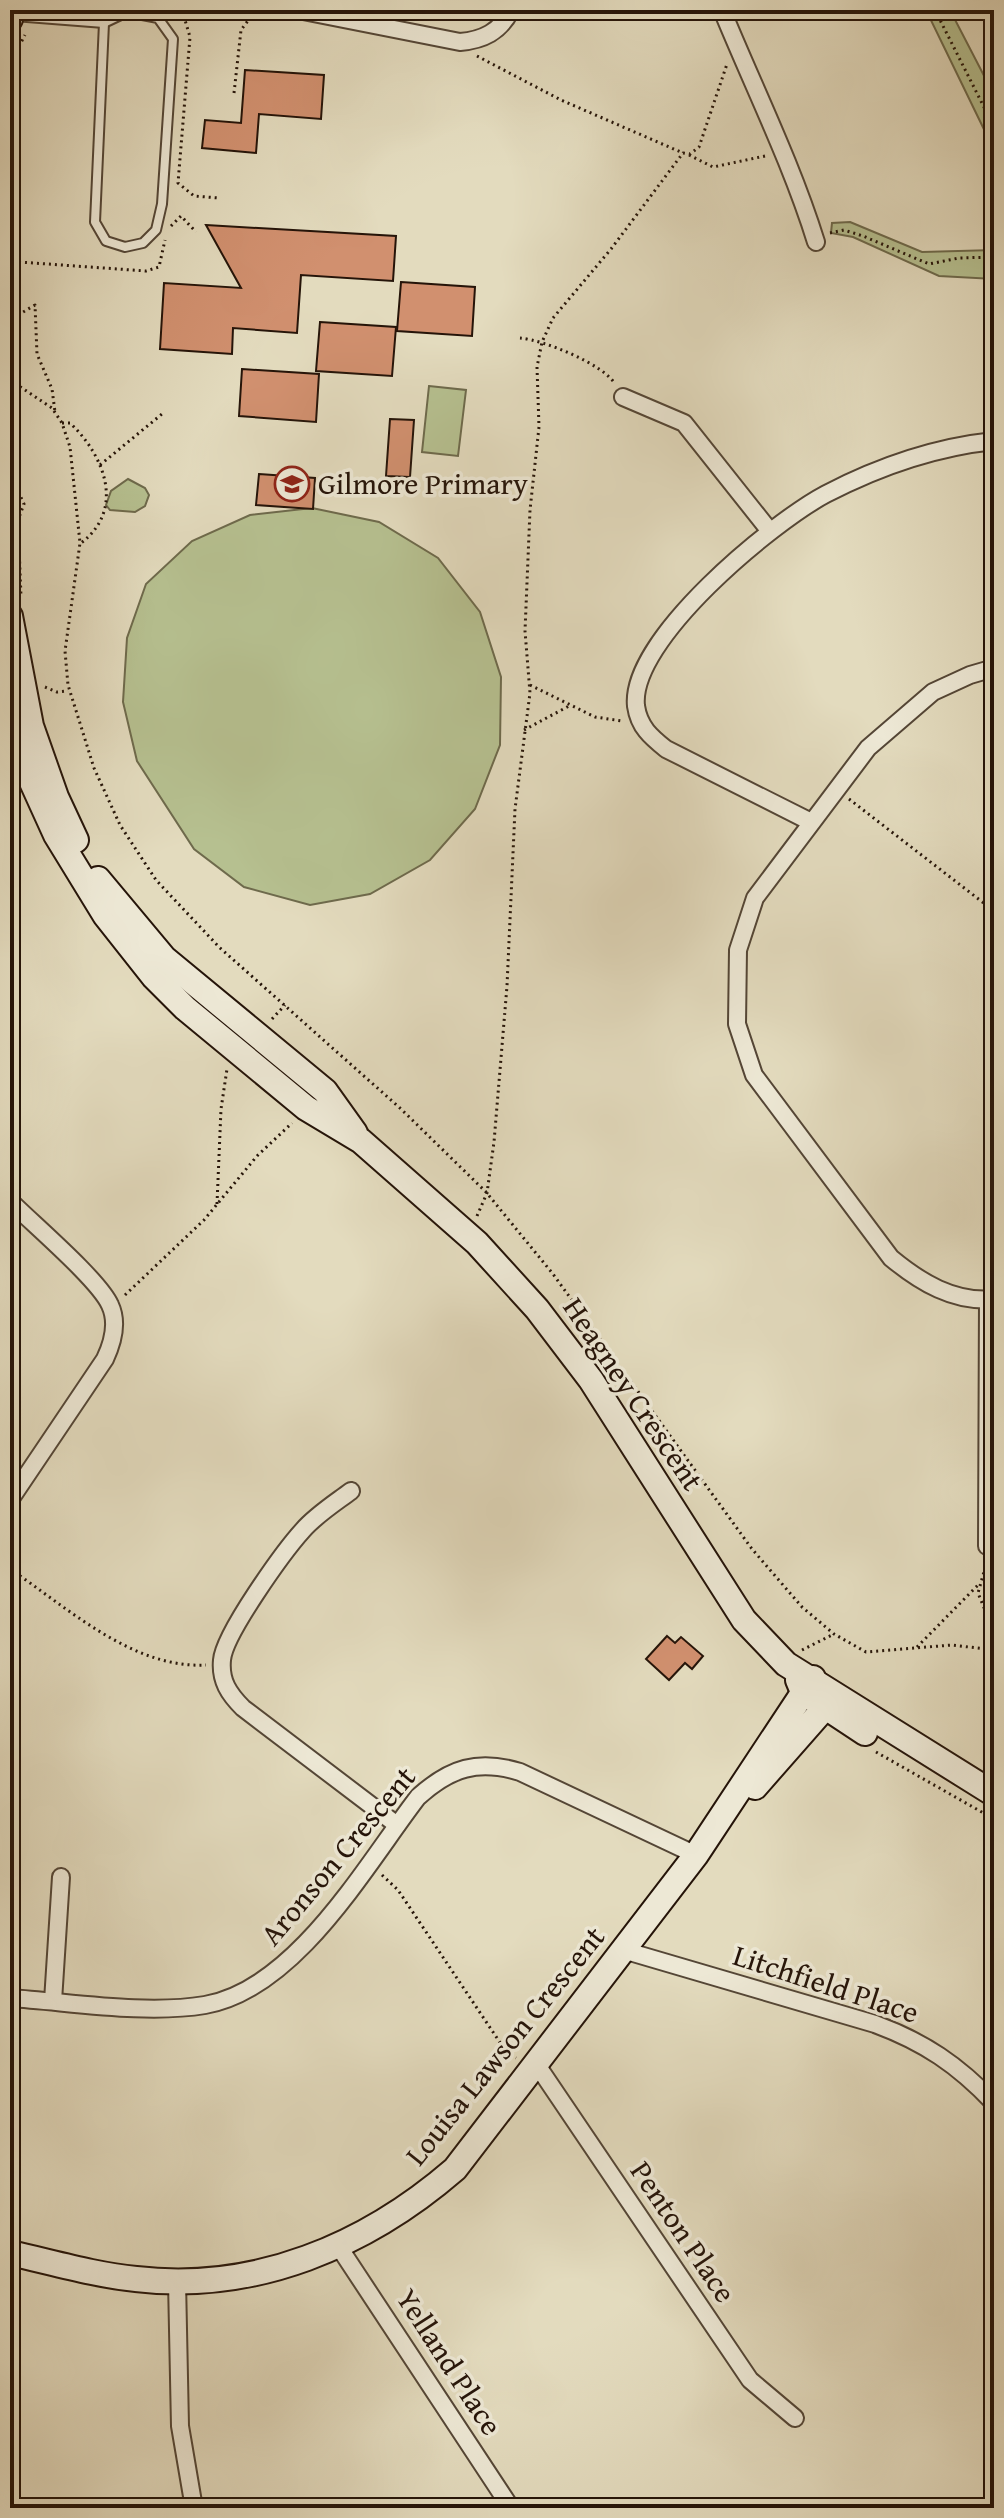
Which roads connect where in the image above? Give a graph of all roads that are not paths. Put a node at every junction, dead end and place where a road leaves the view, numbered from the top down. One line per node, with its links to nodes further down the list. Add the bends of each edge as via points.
1 (116, 10): 5 (lane)
2 (298, 10): 3 (street, via 460,42 493,32)
3 (511, 10)
4 (722, 10): 8 (street, via 783,147)
5 (126, 12): 7 (lane); 7 (lane, via 158,18 173,39 156,230 143,243 125,247 106,241 95,222)
6 (10, 15): 7 (lane)
7 (104, 23)
8 (815, 239)
9 (623, 397): 11 (street, via 684,423)
10 (994, 441): 11 (street, via 943,449 883,468)
11 (769, 530): 16 (street, via 710,583 659,647 637,687 639,720 666,749)
12 (13, 614): 13 (street, Heagney Crescent)
13 (12, 646): 17 (street, Heagney Crescent, via 42,760)
14 (994, 668): 16 (street, via 916,704 868,748)
15 (10, 709): 17 (street, Heagney Crescent, via 39,803)
16 (811, 822): 19 (street, via 755,898 738,950 735,1006 747,1059 773,1104 891,1258 943,1292)
17 (92, 884): 23 (street, Heagney Crescent, via 185,1008 306,1108 361,1141 463,1230 537,1309 591,1380 744,1620)
18 (10, 1201): 21 (street, via 103,1293 114,1321 105,1359)
19 (991, 1300): 22 (street)
20 (351, 1491): 27 (street, via 303,1529 231,1632 222,1662 228,1693 243,1708)
21 (10, 1500)
22 (987, 1546)
23 (801, 1674): 24 (street, Heagney Crescent); 28 (street, Louisa Lawson Crescent)
24 (830, 1702): 25 (street, Heagney Crescent); 26 (street, Heagney Crescent, via 978,1804); 28 (street, Louisa Lawson Crescent)
25 (994, 1794)
26 (994, 1809)
27 (397, 1825): 28 (street, Aronson Crescent, via 438,1779 472,1765 496,1765); 32 (street, Aronson Crescent, via 312,1937 279,1970 240,1994 173,2009)
28 (696, 1855): 30 (street, Louisa Lawson Crescent)
29 (61, 1877): 32 (street)
30 (623, 1950): 33 (street, Louisa Lawson Crescent); 34 (street, Litchfield Place, via 914,2038 950,2060)
31 (10, 1998): 32 (street, Aronson Crescent)
32 (53, 2001)
33 (528, 2063): 35 (street, Louisa Lawson Crescent, via 455,2169 415,2203); 38 (street, Penton Place, via 750,2380)
34 (994, 2103)
35 (339, 2247): 37 (street, Louisa Lawson Crescent, via 235,2279); 40 (street, Yelland Place)
36 (10, 2253): 37 (street, Louisa Lawson Crescent, via 135,2279)
37 (177, 2281): 39 (street, via 180,2426)
38 (795, 2418)
39 (194, 2508)
40 (511, 2508)

